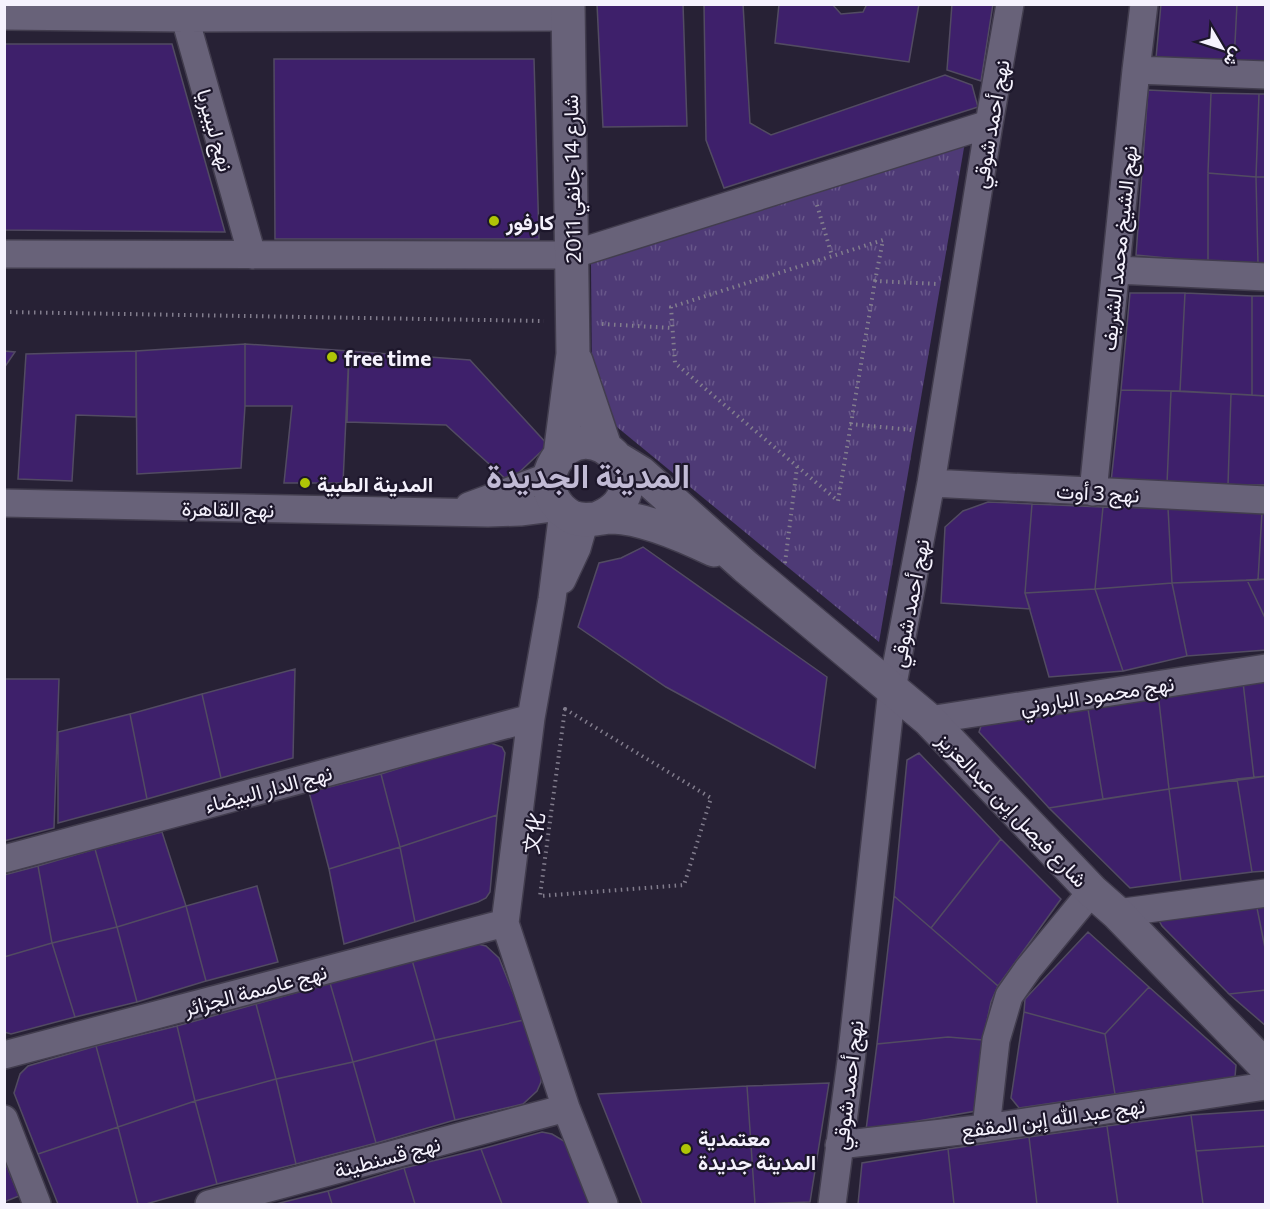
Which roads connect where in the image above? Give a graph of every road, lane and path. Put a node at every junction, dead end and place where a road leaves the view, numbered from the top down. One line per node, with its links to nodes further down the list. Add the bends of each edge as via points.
1 (1010, 4): 8 (street, نهج أحمد شوقي)
2 (1144, 4): 6 (street, نهج الشيخ محمد الشريف)
3 (182, 11): 4 (street); 5 (street); 11 (street, نهج ليبيريا)
4 (568, 11): 12 (main road, شارع 14 جانفي 2011)
5 (4, 16)
6 (1136, 70): 7 (street); 14 (street, نهج الشيخ محمد الشريف)
7 (1266, 75)
8 (989, 124): 9 (street); 17 (street, نهج أحمد شوقي)
9 (809, 179): 12 (street); 13 (path)
10 (4, 255): 11 (street)
11 (252, 255): 12 (street)
12 (571, 255): 19 (main road, شارع 14 جانفي 2011)
13 (832, 256): 16 (path, via 883,240); 20 (path, via 671,307)
14 (1116, 270): 15 (street); 28 (street, نهج الشيخ محمد الشريف)
15 (1266, 277)
16 (875, 281): 17 (path); 22 (path)
17 (963, 285): 23 (street, نهج أحمد شوقي)
18 (4, 312): 19 (path)
19 (573, 322): 20 (path); 21 (main road, شارع 14 جانفي 2011)
20 (673, 328): 26 (path, via 675,363)
21 (573, 354): 24 (main road); 25 (main road)
22 (850, 424): 23 (path); 26 (path, via 838,501)
23 (940, 433): 27 (street, نهج أحمد شوقي)
24 (612, 453): 25 (main road, via 589,443 578,444 568,448); 32 (main road, via 623,465 626,480 621,501 606,515); 33 (main road, via 641,473)
25 (555, 466): 31 (street); 32 (main road, via 549,484 552,496)
26 (797, 466): 34 (path)
27 (932, 483): 28 (street, نهج 3 أوت); 36 (street, نهج أحمد شوقي)
28 (1093, 492): 29 (street, نهج 3 أوت)
29 (1266, 500)
30 (4, 503): 31 (street, نهج القاهرة)
31 (451, 512): 32 (street, نهج القاهرة)
32 (576, 514): 33 (main road, via 614,517 656,527); 37 (street, via 552,599)
33 (746, 567): 34 (main road, شارع فيصل إبن عبدالعزيز)
34 (781, 596): 36 (main road, شارع فيصل إبن عبدالعزيز)
35 (1266, 668): 38 (street, نهج محمود الباروني)
36 (892, 689): 38 (main road, شارع فيصل إبن عبدالعزيز); 51 (street, نهج أحمد شوقي)
37 (531, 718): 40 (street, نهج الدار البيضاء); 44 (street)
38 (929, 720): 41 (main road, شارع فيصل إبن عبدالعزيز)
39 (711, 798): 39 (path, 文化, via 565,709 540,896 684,885)
40 (4, 859)
41 (1092, 891): 43 (main road, شارع فيصل إبن عبدالعزيز); 50 (street, via 1009,996 996,1040)
42 (1266, 893): 43 (street)
43 (1117, 914): 46 (main road, شارع فيصل إبن عبدالعزيز)
44 (505, 923): 45 (street, نهج عاصمة الجزائر); 48 (street)
45 (4, 1055)
46 (1266, 1067)
47 (1266, 1086): 50 (street, نهج عبد الله إبن المقفع)
48 (566, 1108): 53 (street, نهج قسنطينة); 54 (street)
49 (4, 1119): 52 (street)
50 (986, 1128): 51 (street, نهج عبد الله إبن المقفع)
51 (839, 1145): 55 (street, نهج أحمد شوقي)
52 (37, 1204)
53 (208, 1204)
54 (604, 1204)
55 (832, 1204)

